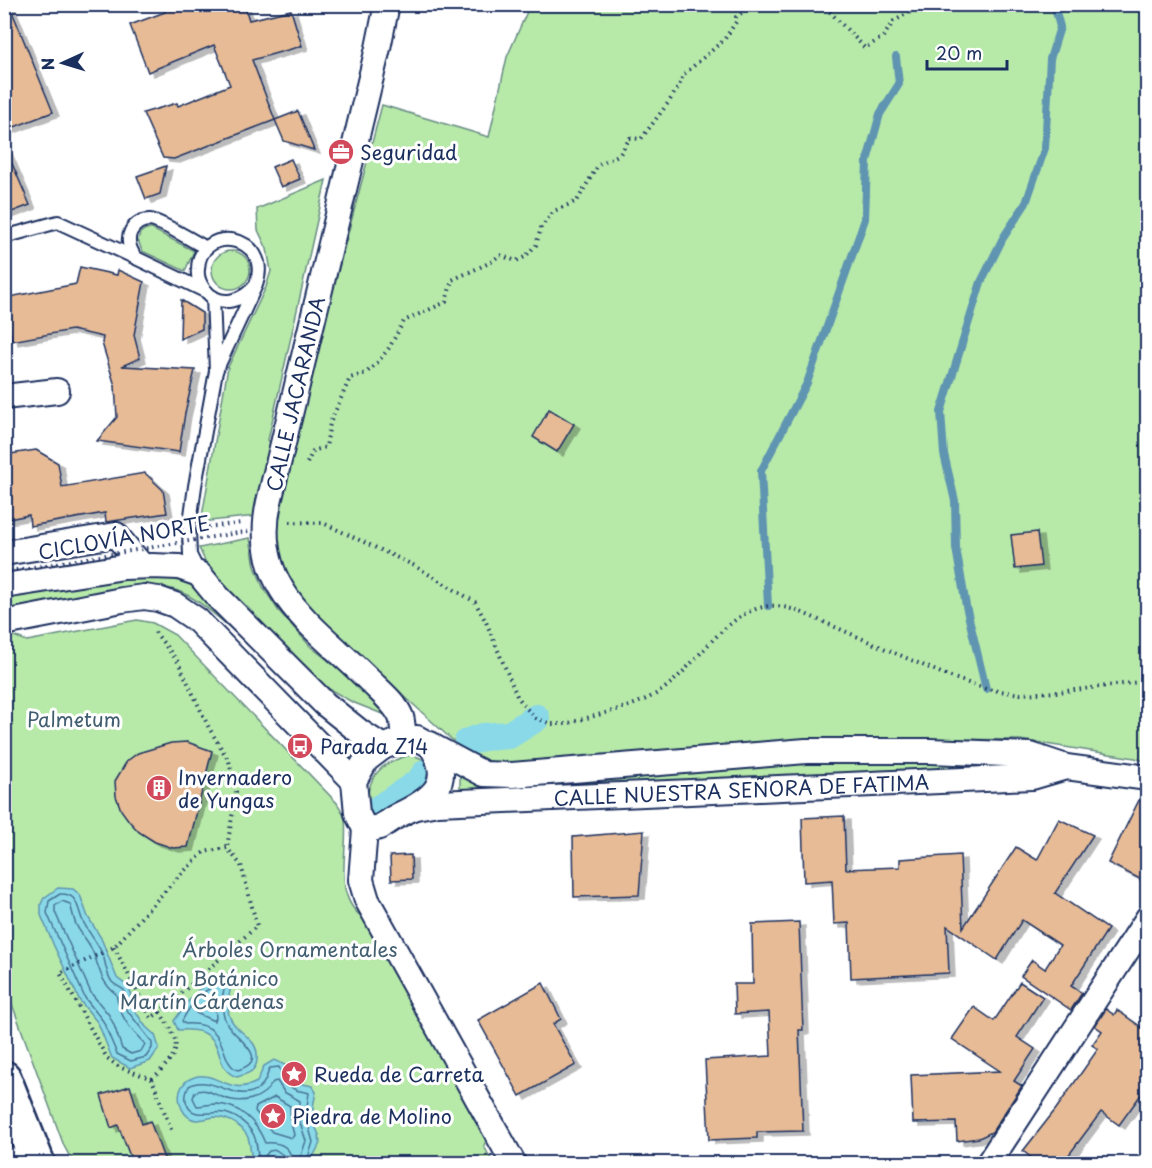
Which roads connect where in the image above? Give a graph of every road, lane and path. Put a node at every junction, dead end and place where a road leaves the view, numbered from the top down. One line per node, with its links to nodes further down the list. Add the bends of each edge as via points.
1 (387, 4): 26 (street, CALLE JACARANDA, via 265,527 273,572 283,595 401,716)
2 (754, 4): 13 (path, via 736,17 724,40 683,75 640,139 630,138 620,154 598,165 577,201 554,212 525,258 516,261 500,255 452,280 446,302 404,321 377,363 366,373 350,378 330,423 326,447 313,451)
3 (777, 4): 4 (path, via 827,9 865,48 883,37 894,21)
4 (925, 4)
5 (4, 237): 7 (lane, via 58,222)
6 (206, 248): 7 (lane, via 152,220 140,221 128,238); 8 (lane, via 224,239 243,243 256,256); 9 (lane, via 198,274)
7 (135, 258): 9 (lane)
8 (256, 285): 9 (lane, via 250,293 232,301); 10 (lane)
9 (209, 294): 10 (lane)
10 (216, 371): 16 (lane)
11 (57, 392): 12 (street)
12 (4, 397)
13 (304, 467)
14 (288, 522): 25 (path, via 323,523 415,566 475,602 517,696 536,717 551,724 566,724 655,695 732,623 747,612 768,606 796,610 986,689 1020,694)
15 (241, 523): 16 (path)
16 (189, 530): 20 (lane)
17 (249, 531): 21 (path, CICLOVÍA NORTE, bridge)
18 (4, 553): 19 (street, via 116,535)
19 (142, 566): 20 (street); 22 (street)
20 (189, 570): 26 (street, via 325,704 360,732)
21 (4, 572)
22 (4, 586)
23 (4, 622): 30 (street, via 144,597 175,605 197,620)
24 (155, 632): 33 (path, via 178,662 209,729 229,761 236,792)
25 (1148, 681)
26 (393, 743): 27 (street, via 417,738); 30 (street, via 366,760)
27 (430, 744): 28 (street, CALLE NUESTRA SEÑORA DE FATIMA, via 484,774 806,751 1030,755); 31 (street, via 441,768 441,781 427,801)
28 (1066, 767): 29 (street, CALLE NUESTRA SEÑORA DE FATIMA); 31 (street, CALLE NUESTRA SEÑORA DE FATIMA, via 1032,777)
29 (1148, 778)
30 (354, 782): 32 (street, via 357,813)
31 (416, 807): 32 (street, via 378,829)
32 (365, 829): 41 (street, via 361,880 367,900)
33 (227, 848): 35 (path, via 204,852); 36 (path, via 242,865 257,926)
34 (1148, 918): 42 (street)
35 (114, 947): 36 (path, via 151,1018); 38 (path, via 60,973 107,1058 119,1067)
36 (160, 1012): 38 (path, via 175,1035 176,1046 174,1057)
37 (4, 1078): 40 (highway)
38 (152, 1078): 39 (path)
39 (172, 1132)
40 (38, 1164)
41 (514, 1164)
42 (988, 1164)

